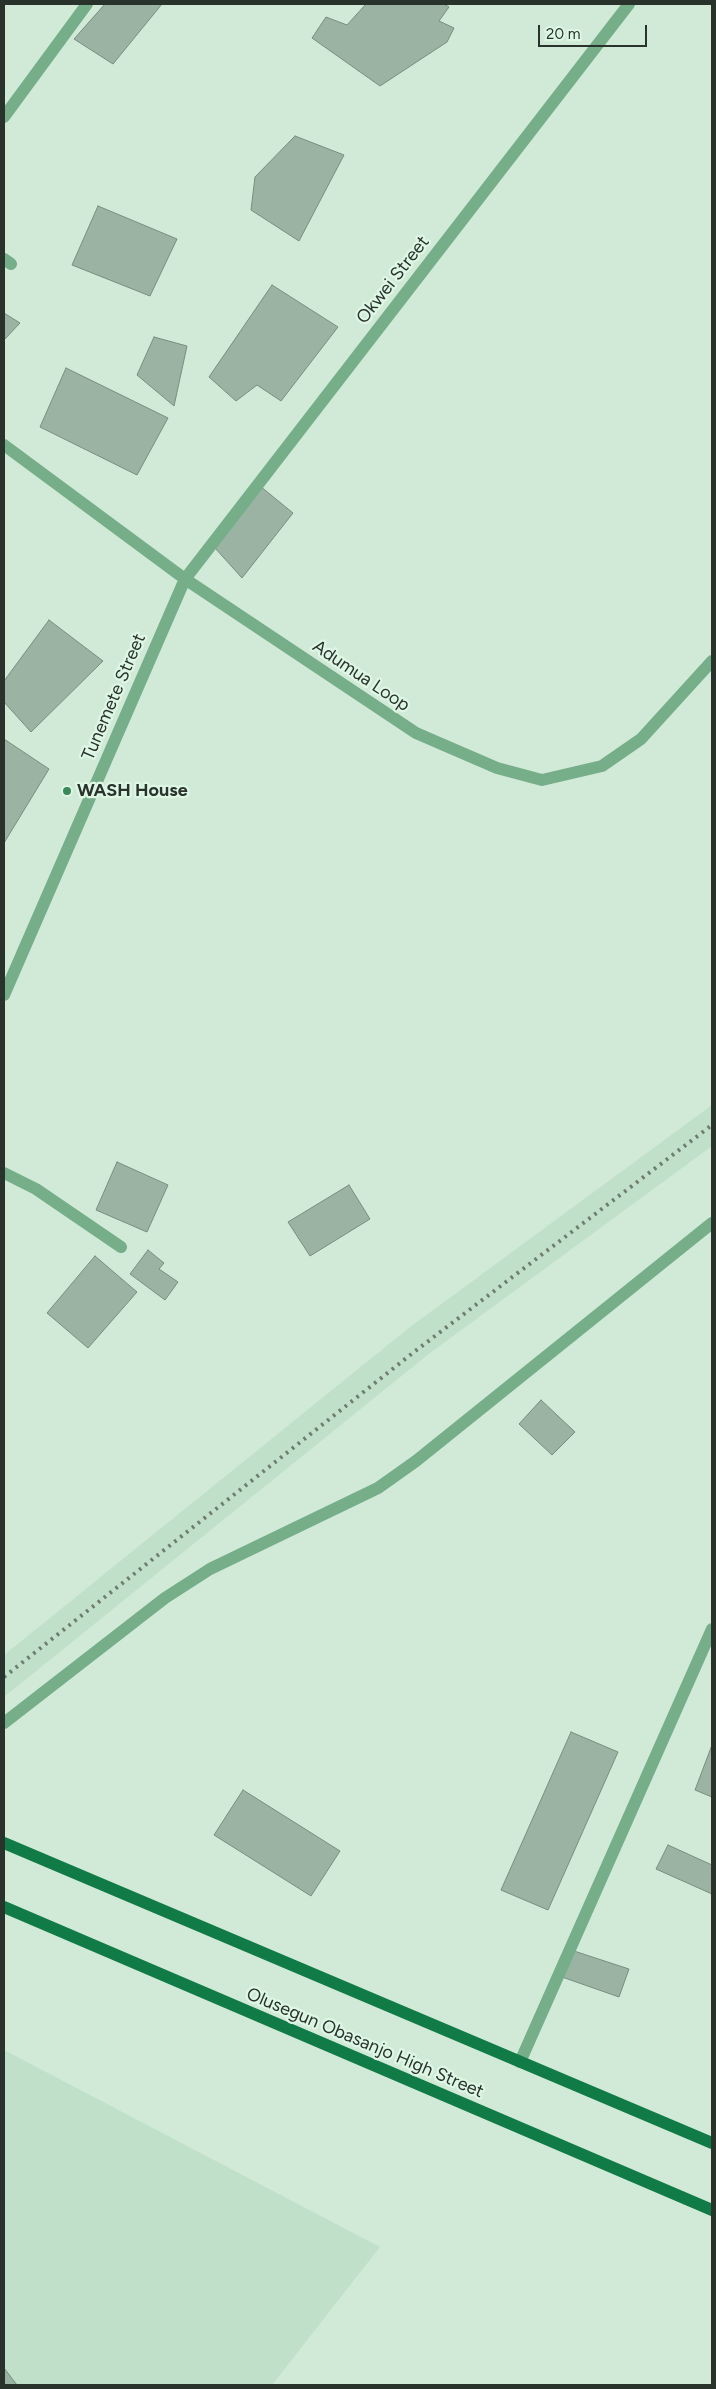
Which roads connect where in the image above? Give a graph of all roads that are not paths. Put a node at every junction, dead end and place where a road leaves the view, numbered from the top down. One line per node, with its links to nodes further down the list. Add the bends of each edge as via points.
1 (87, 4): 3 (street)
2 (629, 4): 5 (street, Okwei Street)
3 (4, 117)
4 (4, 444): 5 (street, Adumua Loop)
5 (185, 578): 6 (street, Adumua Loop, via 416,733 497,768 542,780 602,766 640,739); 7 (street, Tunemete Street)
6 (712, 661)
7 (4, 995)
8 (4, 1173): 10 (street, via 36,1188)
9 (712, 1223): 12 (street, via 378,1488 210,1569 165,1598)
10 (121, 1248)
11 (712, 1629): 15 (street)
12 (4, 1723)
13 (4, 1843): 15 (main road)
14 (4, 1907): 17 (main road, Olusegun Obasanjo High Street)
15 (520, 2062): 16 (main road)
16 (712, 2143)
17 (712, 2210)

